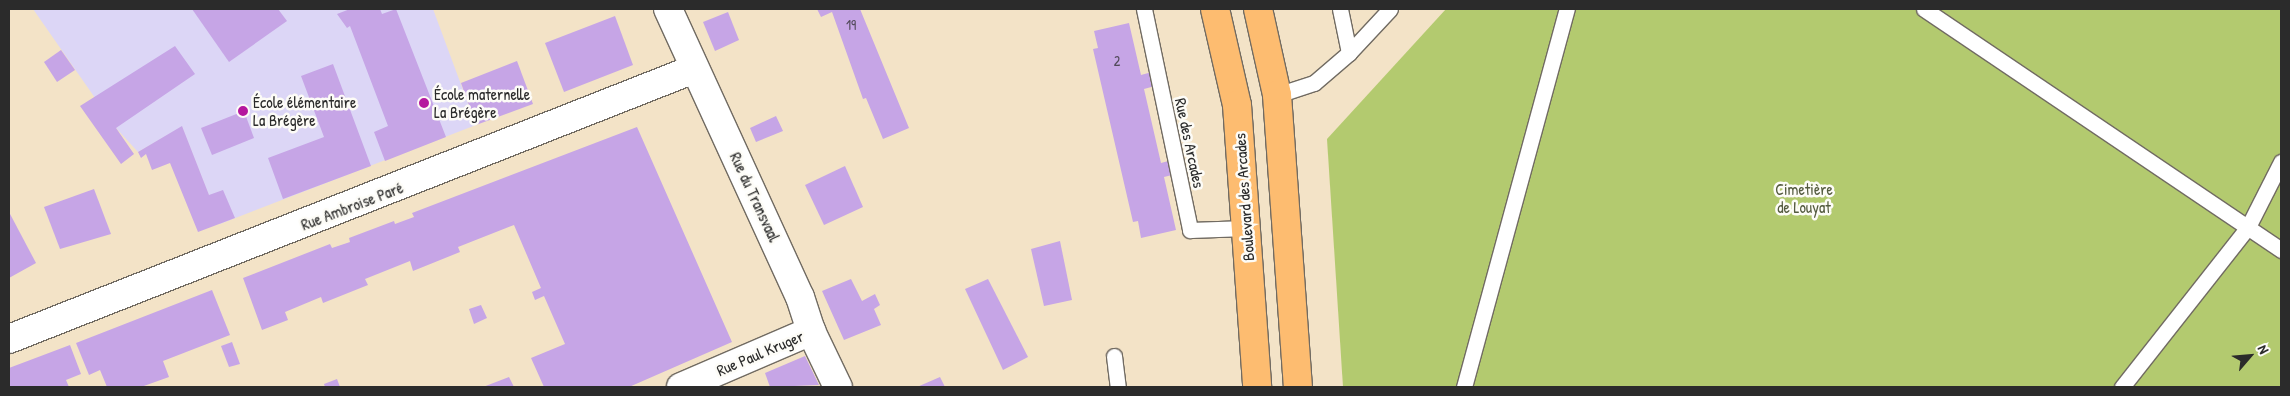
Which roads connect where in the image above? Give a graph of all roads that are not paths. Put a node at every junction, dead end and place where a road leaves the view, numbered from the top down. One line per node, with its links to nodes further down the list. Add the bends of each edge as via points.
1 (668, 9): 10 (street, Rue du Transvaal)
2 (1144, 9): 14 (lane, Rue des Arcades, via 1190,230)
3 (1215, 9): 14 (main road, Boulevard des Arcades, via 1237,105)
4 (1258, 9): 11 (main road)
5 (1340, 9): 9 (lane)
6 (1390, 9): 9 (lane)
7 (1567, 9): 24 (lane)
8 (1924, 9): 13 (lane)
9 (1349, 53): 11 (lane, via 1314,83)
10 (694, 69): 16 (street, Rue du Transvaal, via 800,297); 17 (street, Rue Ambroise Paré)
11 (1277, 95): 23 (main road)
12 (2281, 162): 13 (lane)
13 (2248, 227): 15 (lane); 25 (lane)
14 (1246, 228): 22 (main road, Boulevard des Arcades)
15 (2281, 250)
16 (811, 331): 19 (street, Rue Paul Kruger); 20 (street, Rue du Transvaal)
17 (9, 339)
18 (1114, 356): 21 (lane)
19 (681, 387)
20 (838, 387)
21 (1118, 387)
22 (1257, 387)
23 (1298, 387)
24 (1464, 387)
25 (2122, 387)

